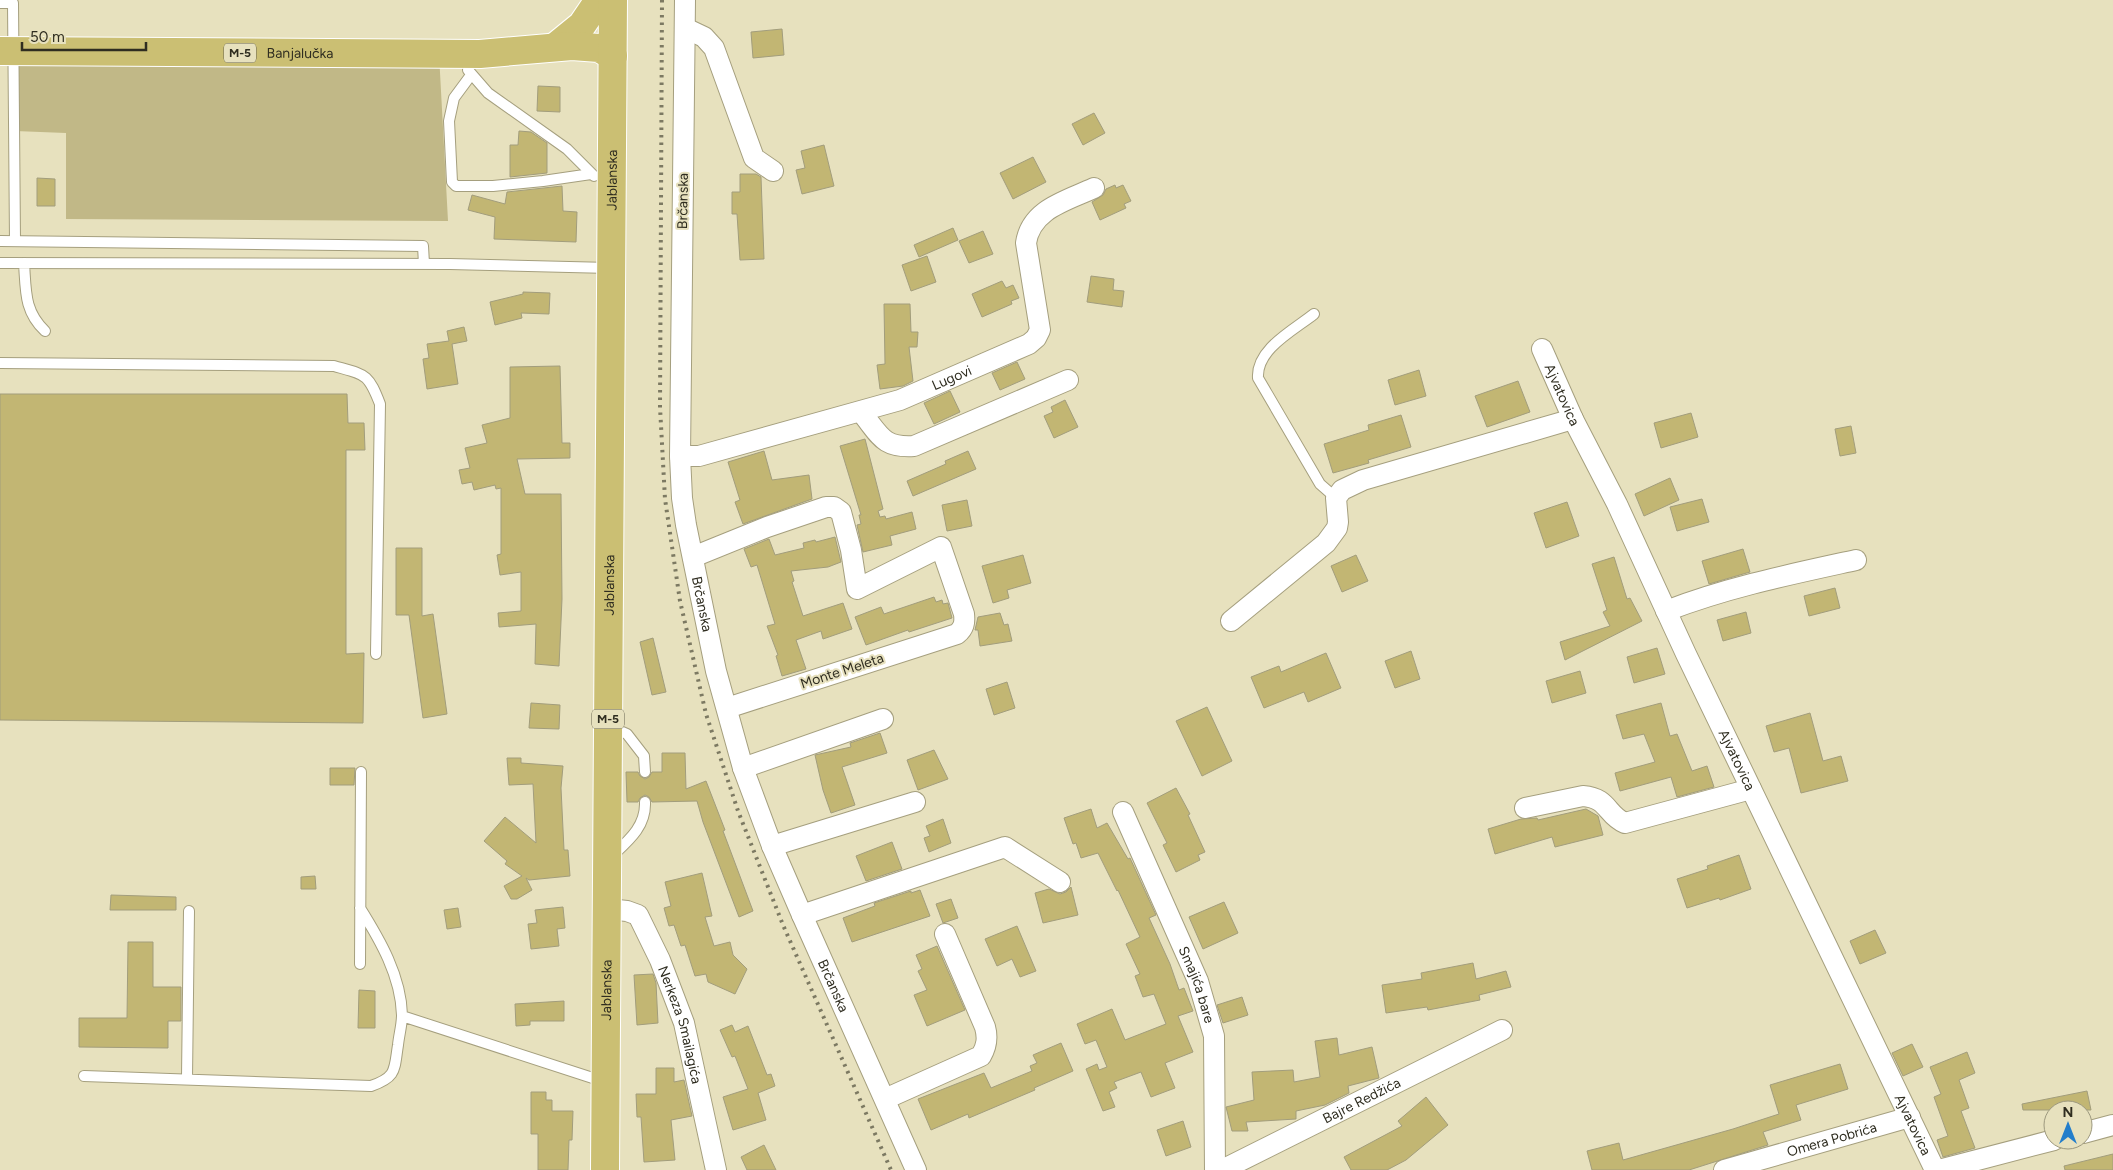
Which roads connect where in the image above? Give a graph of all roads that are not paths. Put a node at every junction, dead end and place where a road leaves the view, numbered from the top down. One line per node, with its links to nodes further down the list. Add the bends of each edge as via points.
1 (599, 0): 6 (main road, via 582,25)
2 (613, 0): 9 (main road, Jablanska)
3 (685, 0): 5 (street, Brčanska)
4 (0, 3): 7 (lane, via 12,3)
5 (685, 28): 10 (street, via 704,37 714,48 754,158); 26 (street, Brčanska)
6 (556, 46): 8 (main road, M-5); 9 (main road, M-5, via 606,51)
7 (7, 51): 8 (main road, Banjalučka / M-5); 14 (lane)
8 (470, 61): 9 (main road, M-5, via 554,64); 11 (lane, via 488,93 567,149); 11 (lane, via 454,98 449,121 452,182 456,186)
9 (613, 61): 11 (main road, Jablanska / M-5)
10 (773, 172)
11 (602, 180): 18 (main road, Jablanska / M-5)
12 (1094, 188): 24 (street, Lugovi, via 1044,212 1027,234 1040,321 1036,338 1029,344 900,400)
13 (0, 241): 14 (lane)
14 (15, 241): 17 (lane, via 423,246)
15 (0, 263): 16 (lane)
16 (24, 263): 17 (lane); 20 (lane, via 28,304 34,321)
17 (424, 264): 18 (lane)
18 (611, 268): 35 (main road, Jablanska / M-5)
19 (1314, 314): 27 (lane, via 1262,357 1258,378 1320,484)
20 (45, 332)
21 (1542, 349): 25 (street, Ajvatovica)
22 (0, 363): 32 (lane, via 334,366 359,373 372,382 380,404)
23 (1068, 380): 24 (street, via 914,446 898,447 885,442)
24 (861, 412): 26 (street, Lugovi, via 699,456)
25 (1573, 419): 27 (street, via 1363,480 1342,490); 30 (street, Ajvatovica)
26 (680, 456): 28 (street, Brčanska, via 682,498)
27 (1336, 498): 31 (street, via 1338,522 1326,543)
28 (693, 557): 33 (street, Brčanska); 33 (street, Monte Meleta, via 767,526 826,507 834,508 841,512 851,550 856,589 941,547 964,614 965,622 957,634)
29 (1856, 560): 30 (street, via 1723,591)
30 (1666, 610): 39 (street, Ajvatovica)
31 (1231, 620)
32 (376, 654)
33 (726, 708): 36 (street, Brčanska)
34 (883, 719): 36 (street)
35 (608, 726): 38 (lane, via 627,734 644,756); 45 (main road, Jablanska / M-5)
36 (743, 768): 44 (street, Brčanska)
37 (361, 772): 47 (lane)
38 (644, 772)
39 (1751, 789): 42 (street, via 1625,822 1604,803 1591,797); 59 (street, Ajvatovica)
40 (645, 802): 45 (lane, via 646,814 633,836)
41 (915, 802): 44 (street)
42 (1524, 808)
43 (1123, 812): 66 (street, Smajića bare, via 1198,981 1214,1036)
44 (772, 846): 50 (street, Brčanska)
45 (607, 862): 48 (main road, Jablanska / M-5)
46 (1060, 882): 50 (street, via 1005,847)
47 (360, 908): 52 (lane); 53 (lane, via 390,963)
48 (608, 909): 57 (main road, Jablanska / M-5); 64 (street, Nerkeza Smailagića, via 638,915 660,960 684,1023)
49 (189, 911): 56 (lane)
50 (802, 915): 58 (street, Brčanska)
51 (945, 934): 58 (street, via 985,1027 986,1048 981,1056)
52 (360, 964)
53 (402, 1016): 56 (lane, via 393,1073 386,1081 371,1086); 57 (lane)
54 (1502, 1030): 67 (street, Bajre Redžića)
55 (84, 1076): 56 (lane)
56 (187, 1078)
57 (605, 1082): 63 (main road, Jablanska / M-5)
58 (885, 1099): 65 (street, Brčanska)
59 (1910, 1117): 68 (street, Omera Pobrića); 69 (street, Ajvatovica)
60 (2113, 1125): 61 (street)
61 (2093, 1130)
62 (2043, 1143): 70 (street)
63 (605, 1170)
64 (716, 1170)
65 (916, 1170)
66 (1215, 1170)
67 (1222, 1170)
68 (1724, 1170)
69 (1935, 1170)
70 (1939, 1170)

